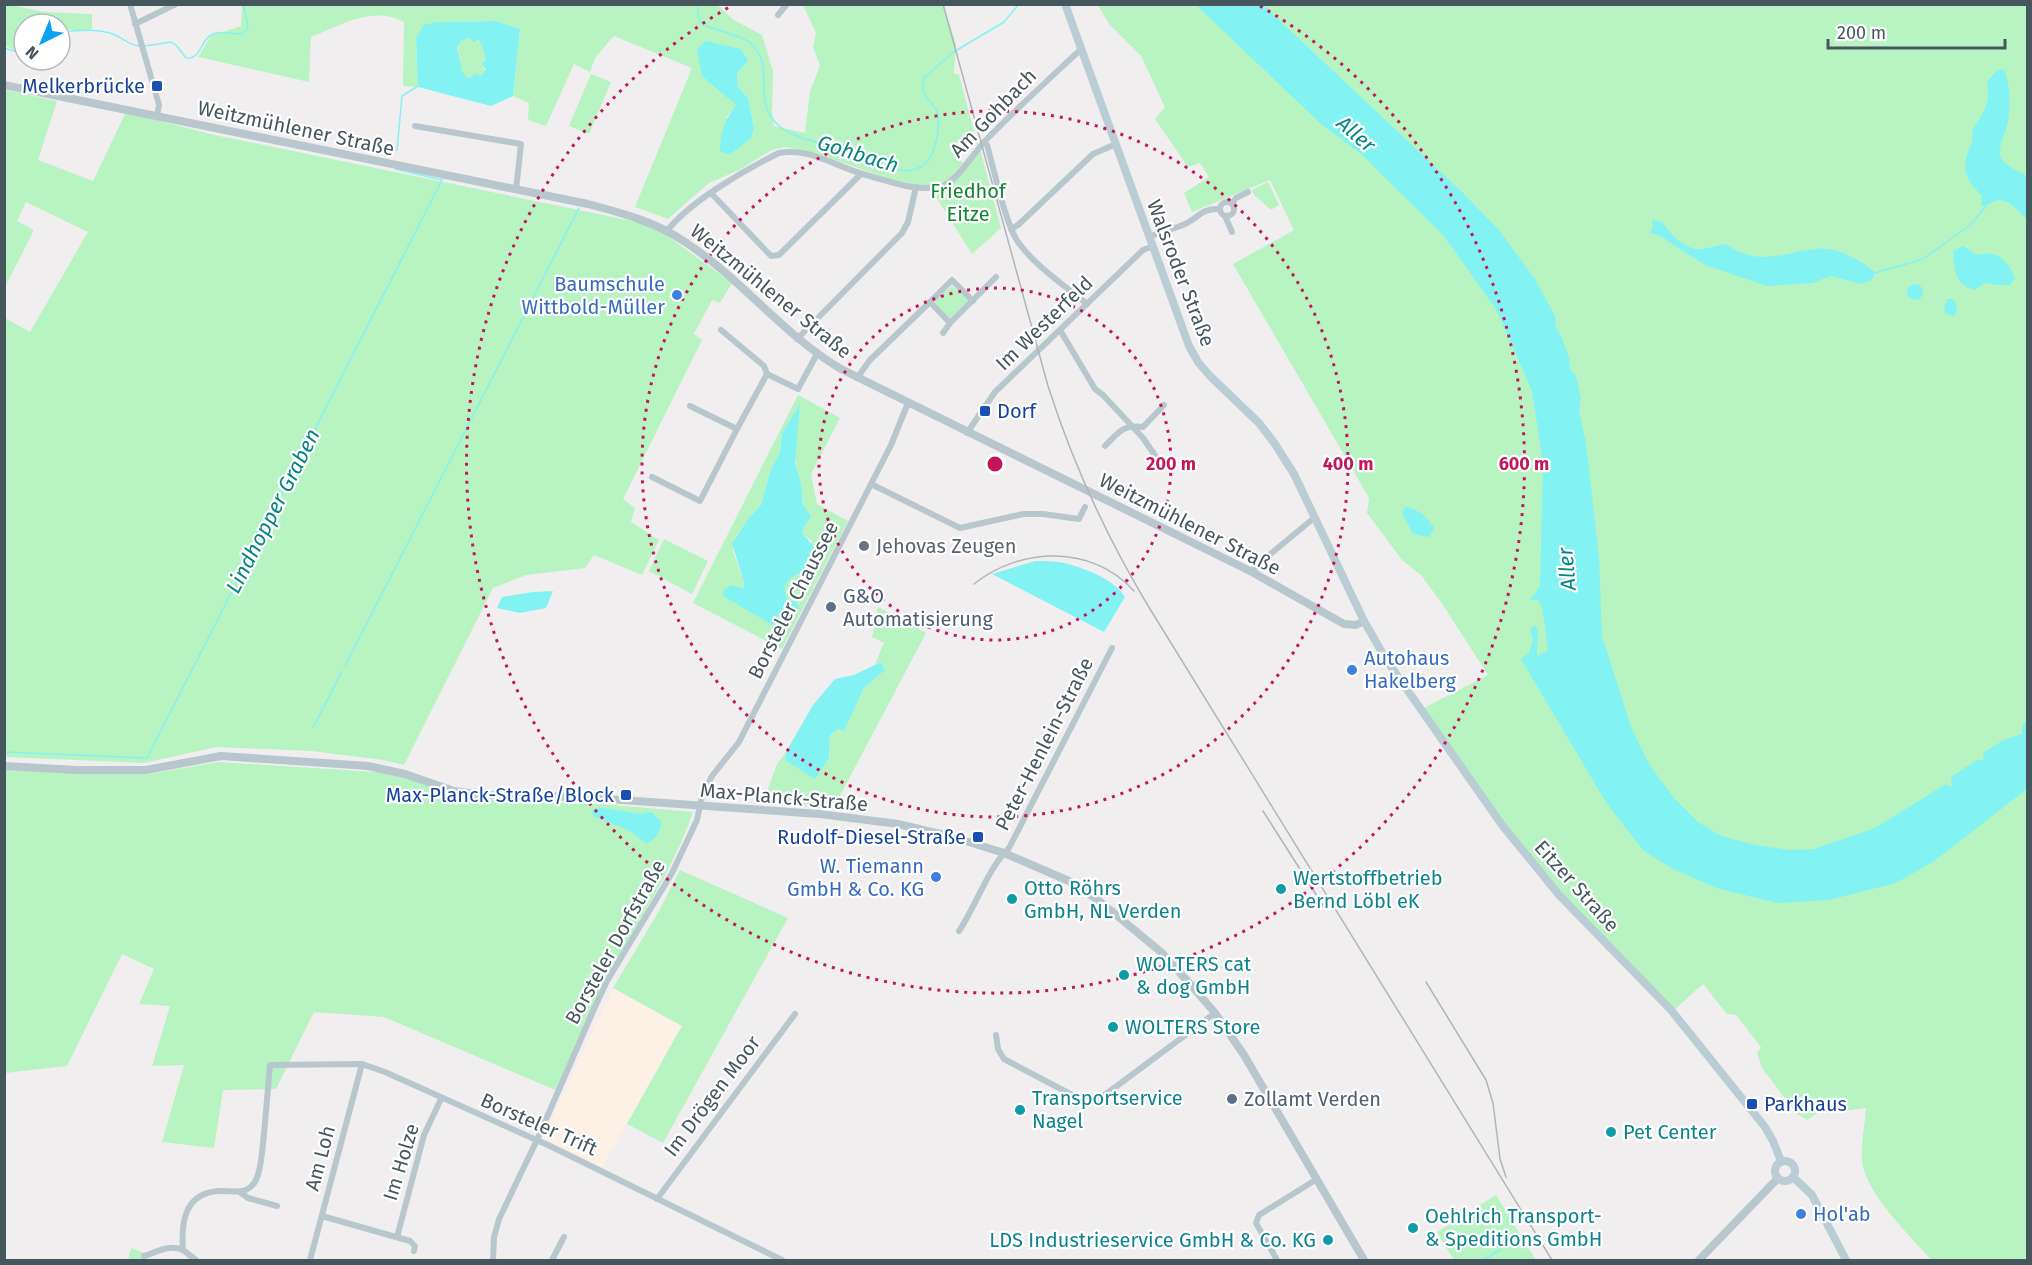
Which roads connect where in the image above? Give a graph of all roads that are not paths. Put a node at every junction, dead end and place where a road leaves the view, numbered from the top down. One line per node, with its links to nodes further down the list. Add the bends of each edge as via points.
1 (130, 4): 6 (street)
2 (176, 4): 6 (street)
3 (787, 4): 5 (street)
4 (1065, 4): 7 (main road, Walsroder Straße)
5 (778, 15)
6 (135, 24): 9 (street, via 159,105)
7 (1082, 51): 11 (street, Am Gohbach); 12 (main road, Walsroder Straße)
8 (4, 85): 9 (street, Weitzmühlener Straße)
9 (157, 116): 15 (street, Weitzmühlener Straße)
10 (415, 126): 15 (street, via 520,144)
11 (984, 142): 14 (street, Am Gohbach, via 950,182); 21 (street)
12 (1116, 144): 21 (street, via 1093,154); 24 (main road, Walsroder Straße)
13 (861, 174): 14 (street, Am Gohbach); 17 (street, Am Gohbach, via 815,155 785,152 740,173); 17 (street, via 779,255 771,256)
14 (916, 187): 34 (street, via 902,233)
15 (516, 190): 22 (street, Weitzmühlener Straße, via 602,207)
16 (1248, 192): 18 (street)
17 (711, 194): 22 (street, Am Gohbach)
18 (1232, 203): 19 (street, via 1222,202); 20 (street, via 1233,212)
19 (1219, 209): 20 (street); 24 (street, via 1198,213 1188,223)
20 (1226, 216): 23 (street)
21 (1011, 229): 29 (street, via 1026,251)
22 (667, 231): 34 (street, Weitzmühlener Straße, via 705,256)
23 (1232, 232)
24 (1149, 237): 25 (main road, Walsroder Straße)
25 (1153, 246): 29 (street, Im Westerfeld, via 1143,250); 49 (main road, Walsroder Straße, via 1198,362 1275,444)
26 (996, 277): 27 (street)
27 (973, 301): 28 (street, via 952,280); 30 (street)
28 (930, 302): 30 (street); 37 (street, via 870,360)
29 (1087, 304): 32 (street, Im Westerfeld)
30 (950, 323): 33 (street)
31 (720, 330): 36 (street, via 764,366)
32 (1060, 330): 41 (street, via 1095,389); 43 (street, Im Westerfeld, via 995,392)
33 (943, 333)
34 (797, 339): 35 (street, Weitzmühlener Straße)
35 (817, 354): 36 (street, via 798,389); 37 (street, Weitzmühlener Straße)
36 (767, 374): 42 (street)
37 (857, 378): 38 (street, Weitzmühlener Straße)
38 (908, 403): 43 (street, Weitzmühlener Straße); 47 (street, Borsteler Chaussee)
39 (1164, 405): 41 (street, via 1143,427)
40 (690, 406): 42 (street)
41 (1132, 425): 44 (street); 45 (street)
42 (737, 429): 46 (street, via 700,501)
43 (968, 433): 50 (street, Weitzmühlener Straße)
44 (1105, 446)
45 (1163, 467)
46 (652, 477)
47 (871, 484): 48 (street, via 960,528 1023,514 1079,519); 54 (street, Borsteler Chaussee, via 739,742 712,776)
48 (1085, 507)
49 (1314, 518): 50 (street); 51 (main road, Walsroder Straße)
50 (1252, 572): 51 (street, Weitzmühlener Straße, via 1344,624)
51 (1364, 621): 63 (main road, Eitzer Straße, via 1502,825 1559,895 1671,1010 1765,1127)
52 (1112, 648): 55 (street, Peter-Henlein-Straße)
53 (4, 766): 54 (street, Max-Planck-Straße, via 146,770 221,756 388,769 454,791 482,795)
54 (701, 806): 55 (street, Max-Planck-Straße, via 898,824); 62 (street, Borsteler Dorfstraße, via 672,873 607,981)
55 (1004, 853): 56 (street); 57 (street, Max-Planck-Straße, via 1069,881 1098,900 1161,952)
56 (959, 931)
57 (1215, 1013): 59 (street, via 1101,1097 1088,1101 1004,1059); 66 (street, Max-Planck-Straße)
58 (795, 1014): 68 (street, Im Drögen Moor)
59 (996, 1035)
60 (362, 1064): 61 (street, Borsteler Trift); 67 (street, Borsteler Trift, via 270,1065 261,1158 255,1180); 70 (street, Am Loh)
61 (441, 1098): 62 (street, Borsteler Trift); 72 (street, Im Holze, via 424,1135)
62 (537, 1140): 68 (street, Borsteler Trift); 78 (street, Borsteler Dorfstraße, via 499,1219)
63 (1781, 1161): 64 (main road, via 1792,1164); 65 (main road, via 1774,1169)
64 (1793, 1177): 65 (main road, via 1785,1181); 84 (main road, via 1812,1195)
65 (1778, 1178): 83 (street)
66 (1317, 1179): 81 (street, via 1258,1215 1256,1223); 82 (street, Max-Planck-Straße)
67 (241, 1193): 69 (street); 73 (street, via 218,1191 193,1202 183,1221)
68 (657, 1199): 80 (street, Borsteler Trift)
69 (278, 1206)
70 (321, 1216): 72 (street); 77 (street, Am Loh)
71 (564, 1237): 79 (street)
72 (397, 1238): 74 (street, via 410,1240)
73 (183, 1250): 75 (street, via 169,1247); 76 (street)
74 (414, 1251)
75 (144, 1256)
76 (196, 1260)
77 (310, 1260)
78 (493, 1260)
79 (552, 1260)
80 (782, 1260)
81 (1277, 1260)
82 (1364, 1260)
83 (1699, 1260)
84 (1846, 1260)

